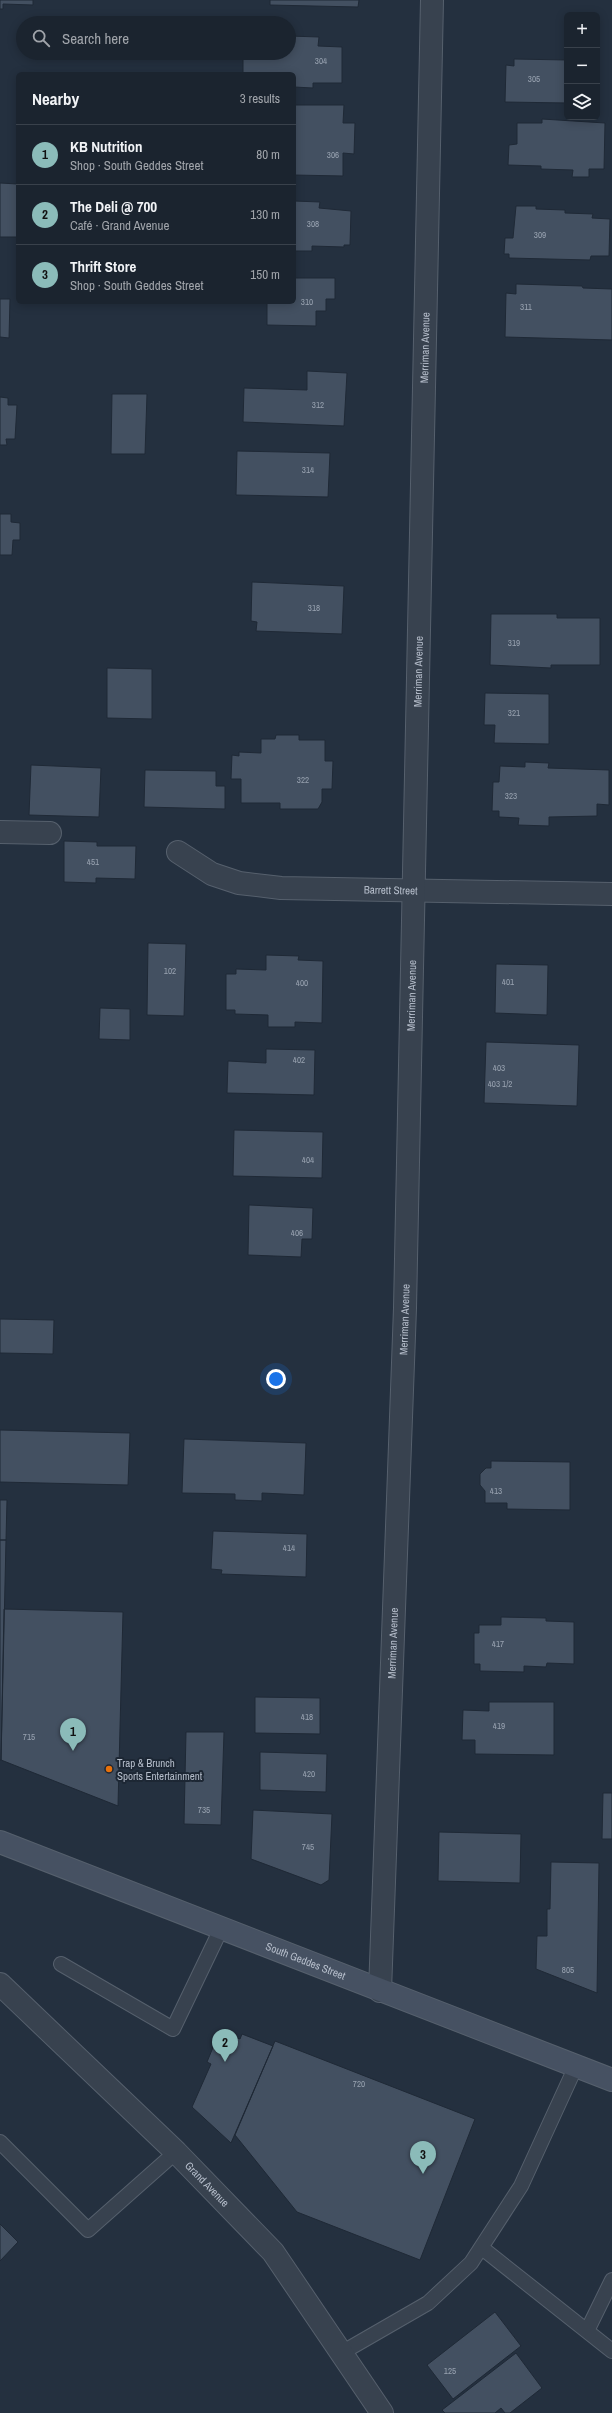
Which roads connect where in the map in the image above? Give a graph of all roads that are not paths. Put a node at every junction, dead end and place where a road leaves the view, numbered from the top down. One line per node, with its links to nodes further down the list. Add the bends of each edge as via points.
1 (432, 0): 5 (street, Merriman Avenue)
2 (0, 832): 3 (street)
3 (50, 833)
4 (178, 852): 5 (street, Barrett Street, via 212,874 239,883 281,888)
5 (412, 890): 6 (street, Barrett Street); 11 (street, Merriman Avenue, via 405,1308)
6 (612, 894)
7 (0, 1842): 8 (main road, South Geddes Street)
8 (221, 1929): 9 (lane, via 173,2029); 11 (main road, South Geddes Street)
9 (61, 1964)
10 (2, 1986): 15 (street, Grand Avenue)
11 (380, 1991): 12 (main road, South Geddes Street)
12 (576, 2066): 13 (main road, South Geddes Street); 16 (lane, via 521,2186)
13 (612, 2080)
14 (0, 2142): 15 (lane, via 88,2230)
15 (176, 2152): 20 (street, Grand Avenue, via 274,2252)
16 (482, 2248): 18 (lane); 20 (lane, via 471,2263 428,2303)
17 (612, 2280): 18 (lane)
18 (587, 2331): 19 (lane)
19 (612, 2351)
20 (343, 2352): 21 (street, Grand Avenue)
21 (382, 2413)

